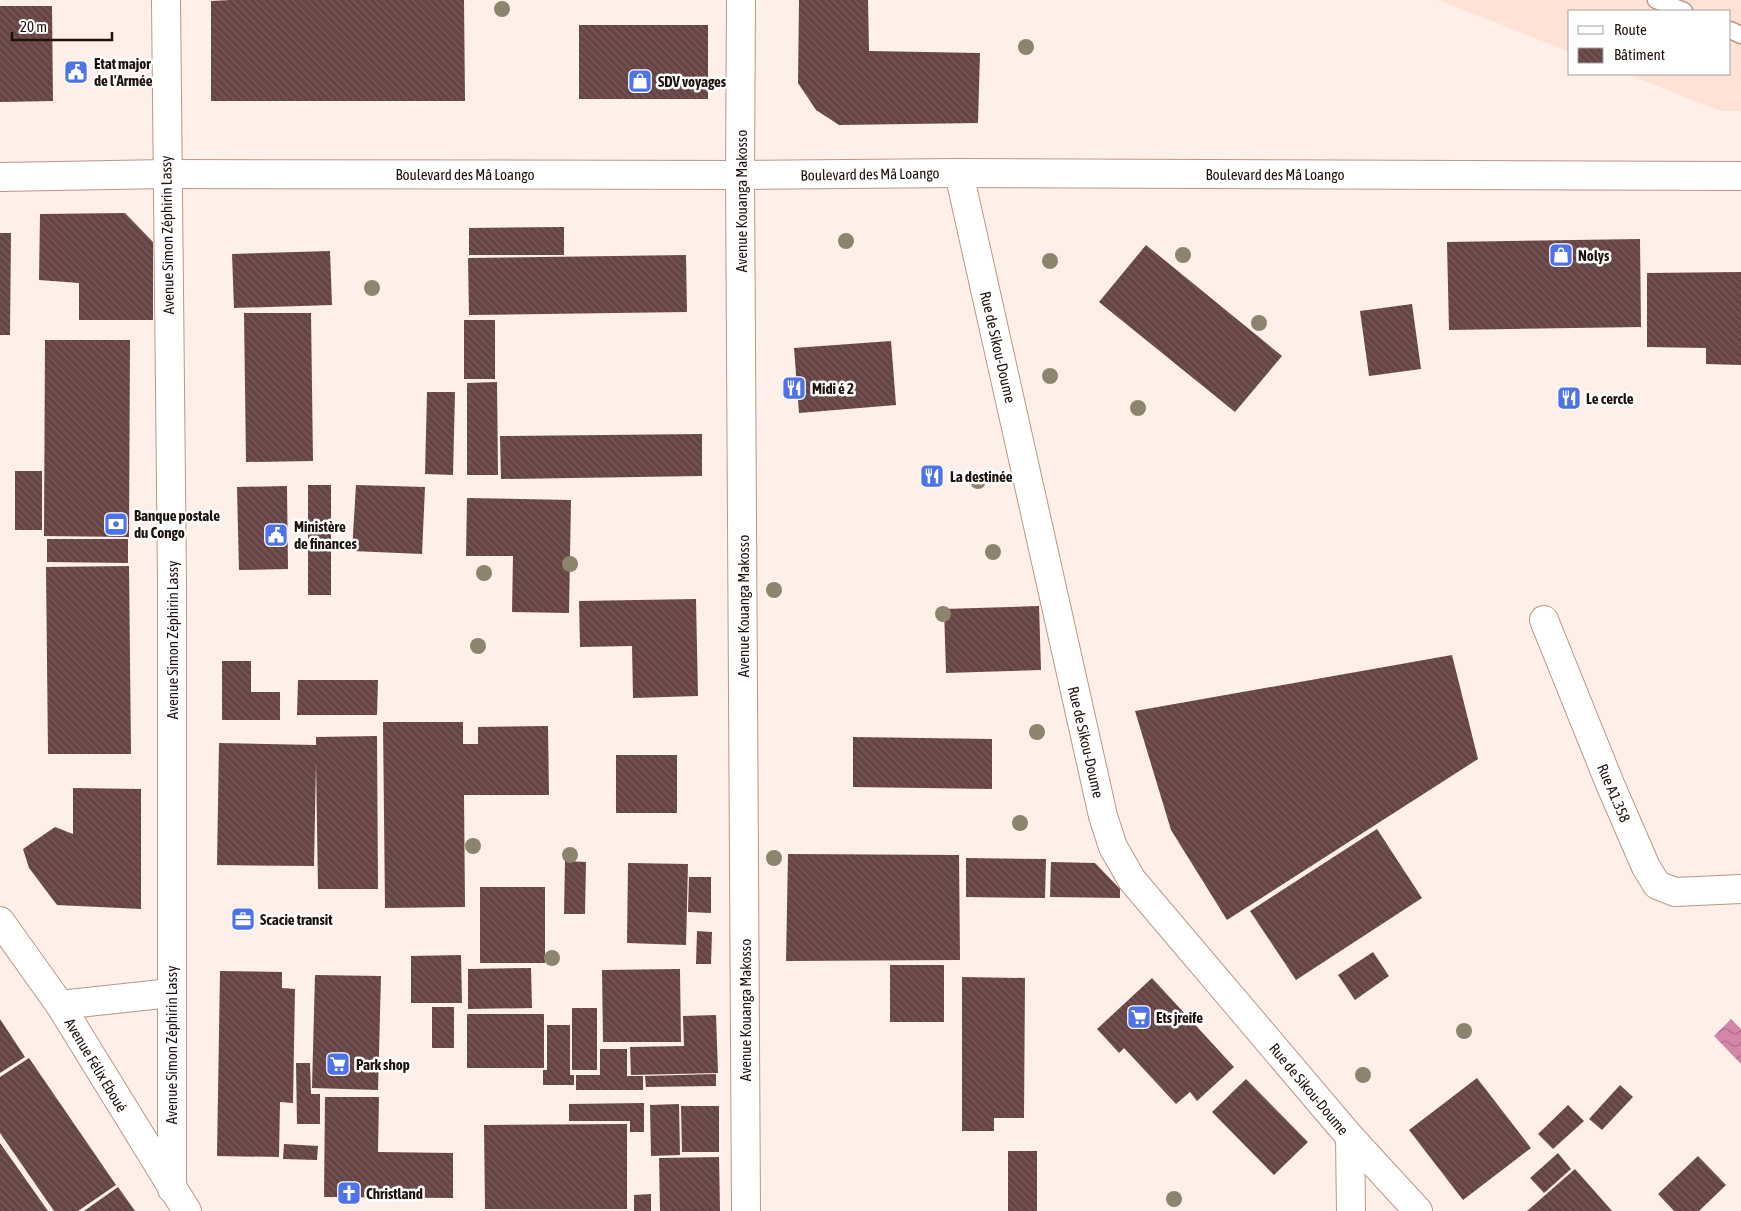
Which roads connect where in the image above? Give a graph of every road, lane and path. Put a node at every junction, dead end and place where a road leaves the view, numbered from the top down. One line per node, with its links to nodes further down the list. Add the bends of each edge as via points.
1 (166, 0): 6 (street, Avenue Simon Zéphirin Lassy)
2 (741, 0): 7 (street, Avenue Kouanga Makosso)
3 (1656, 0): 4 (lane)
4 (1681, 10)
5 (959, 173): 7 (street, Boulevard des Mâ Loango); 9 (street, Boulevard des Mâ Loango); 15 (street, Rue de Sikou-Doume, via 1100,806 1113,847 1132,880)
6 (166, 174): 7 (street, Boulevard des Mâ Loango); 8 (street, Boulevard des Mâ Loango); 13 (street, Avenue Simon Zéphirin Lassy, via 172,582)
7 (740, 175): 17 (street, Avenue Kouanga Makosso)
8 (0, 176)
9 (1741, 176)
10 (1544, 620): 11 (street, Rue A1.358, via 1642,859 1658,885 1675,892)
11 (1741, 889)
12 (0, 921): 14 (street, Avenue Félix Eboué)
13 (171, 993): 14 (street); 16 (street, Avenue Simon Zéphirin Lassy)
14 (60, 1005): 16 (street, Avenue Félix Eboué)
15 (1350, 1137): 18 (street); 19 (street, Rue de Sikou-Doume)
16 (179, 1200)
17 (746, 1211)
18 (1351, 1211)
19 (1418, 1211)

